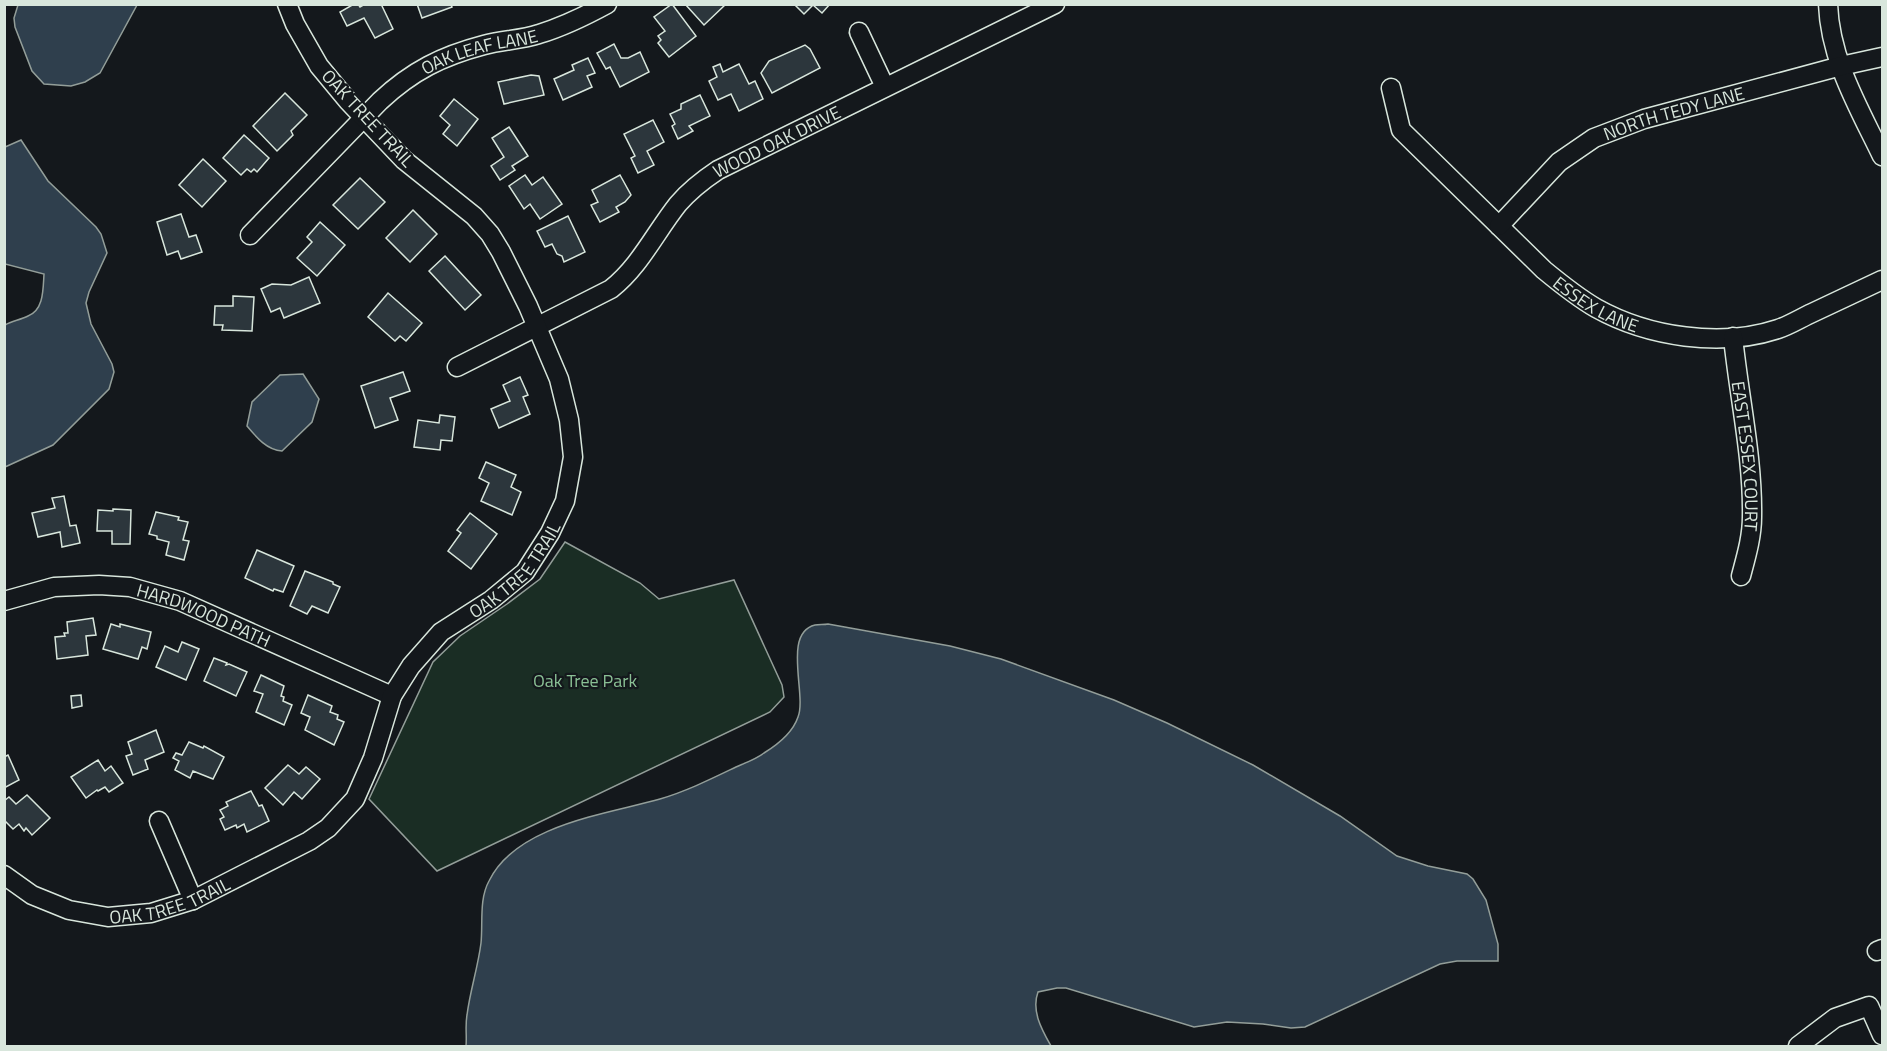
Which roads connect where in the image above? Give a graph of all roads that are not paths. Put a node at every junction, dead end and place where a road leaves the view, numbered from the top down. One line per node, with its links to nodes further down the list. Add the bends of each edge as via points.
1 (287, 4): 10 (street, OAK TREE TRAIL, via 319,66)
2 (607, 4): 10 (street, OAK LEAF LANE, via 538,35 446,56 400,82)
3 (1055, 4): 8 (street, WOOD OAK DRIVE)
4 (1828, 4): 7 (street, via 1828,21)
5 (860, 32): 8 (street)
6 (1882, 57): 7 (street, NORTH TEDY LANE)
7 (1840, 66): 11 (street); 12 (street, NORTH TEDY LANE, via 1644,119 1594,138 1559,162)
8 (885, 87): 15 (street, WOOD OAK DRIVE, via 718,170 678,205 626,277)
9 (1391, 88): 12 (street, ESSEX LANE, via 1401,130)
10 (363, 117): 13 (street, OAK LEAF LANE); 15 (street, OAK TREE TRAIL, via 404,160 453,197 490,234)
11 (1882, 156)
12 (1499, 226): 16 (street, ESSEX LANE, via 1568,291 1604,312 1645,328 1685,336)
13 (250, 235)
14 (1882, 280): 16 (street, ESSEX LANE, via 1779,328)
15 (537, 326): 17 (street, WOOD OAK DRIVE); 20 (street, OAK TREE TRAIL, via 559,379 569,420 573,457 564,501 550,533 525,572 491,600 441,632 411,666)
16 (1732, 337): 18 (street, EAST ESSEX COURT, via 1752,518)
17 (457, 367)
18 (1741, 576)
19 (4, 602): 20 (street, HARDWOOD PATH, via 54,587 130,587 180,601)
20 (392, 696): 23 (street, OAK TREE TRAIL, via 373,758 355,799 328,828)
21 (159, 821): 23 (street)
22 (4, 875): 23 (street, OAK TREE TRAIL, via 32,895 69,910 108,917 151,914)
23 (193, 900)
24 (1882, 1035): 25 (street, via 1869,1006 1835,1018)
25 (1798, 1047)

